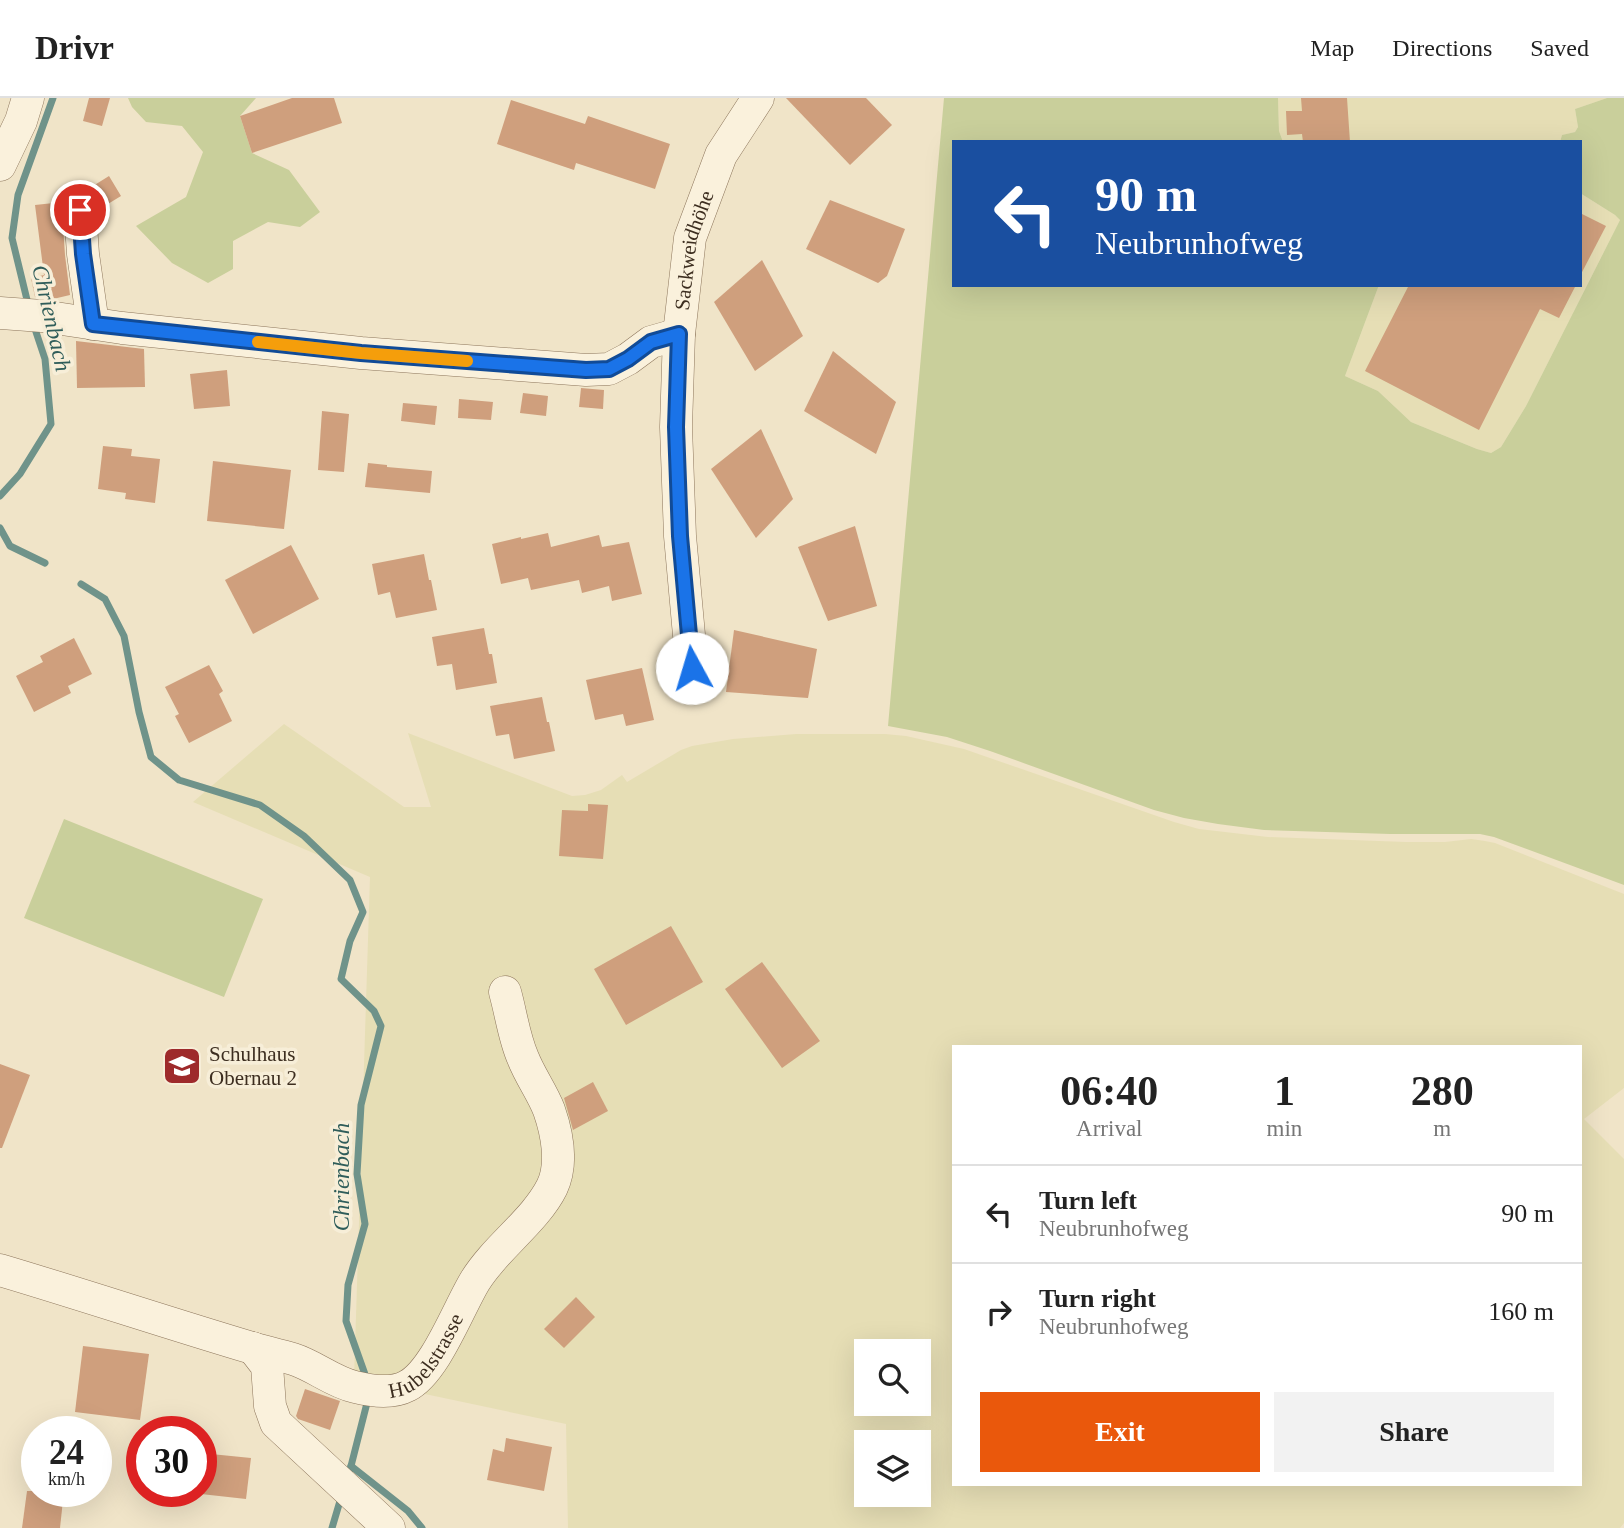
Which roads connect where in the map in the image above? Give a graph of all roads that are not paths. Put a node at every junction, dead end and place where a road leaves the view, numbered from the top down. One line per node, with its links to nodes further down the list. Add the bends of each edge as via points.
1 (28, 98): 3 (street)
2 (758, 98): 7 (street, Sackweidhöhe, via 722,155 690,238)
3 (0, 165)
4 (80, 210): 6 (street)
5 (22, 315): 6 (street)
6 (93, 324): 7 (street, via 361,353 586,370 609,369 651,342)
7 (679, 334): 8 (street, Sackweidhöhe, via 680,536)
8 (692, 668)
9 (505, 992): 11 (street, Hubelstrasse, via 522,1055 549,1109 558,1165 552,1186 537,1209 474,1283 426,1369 408,1386 379,1391 356,1388 296,1360)
10 (0, 1269): 11 (street, Hubelstrasse)
11 (253, 1348): 12 (street, via 267,1366 276,1423)
12 (389, 1528)

